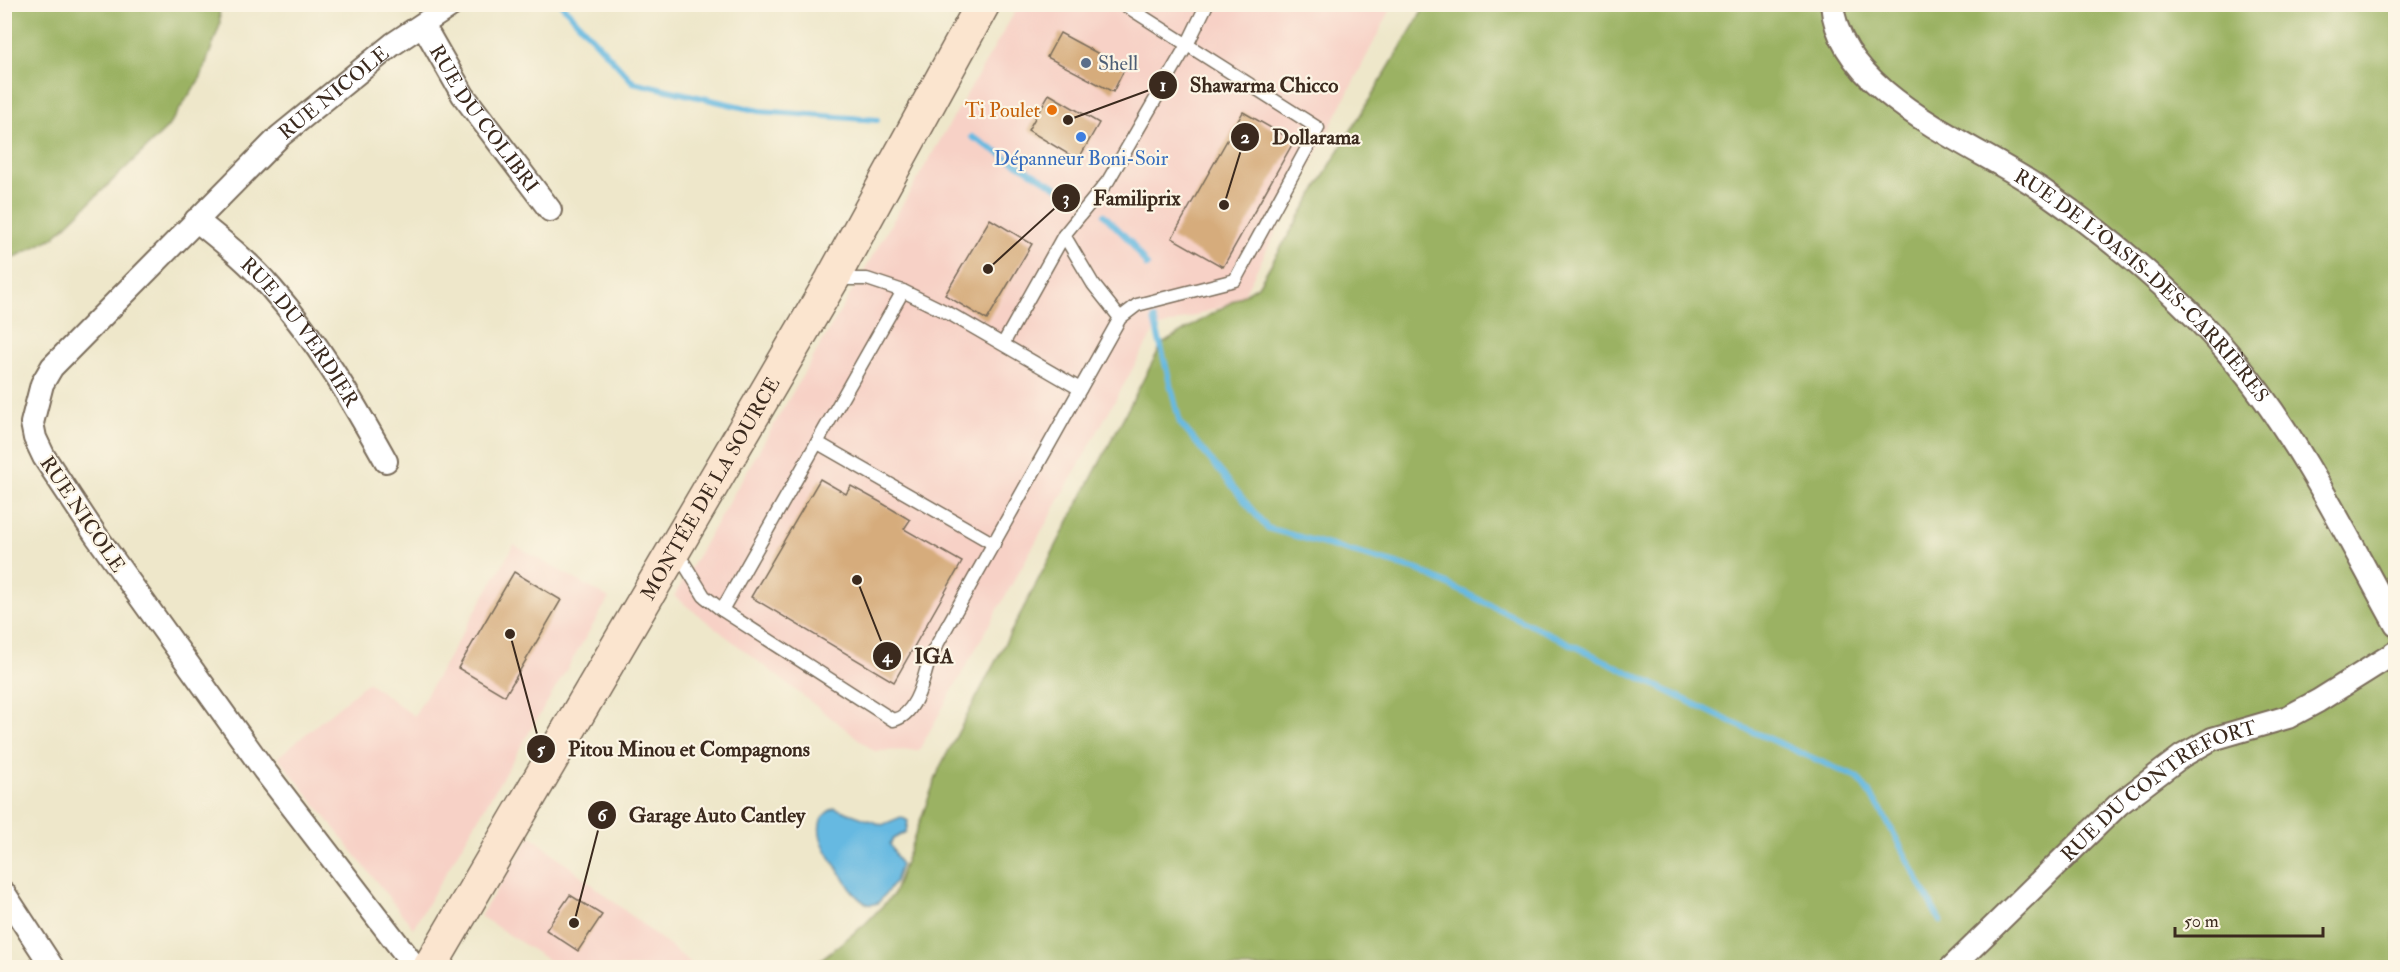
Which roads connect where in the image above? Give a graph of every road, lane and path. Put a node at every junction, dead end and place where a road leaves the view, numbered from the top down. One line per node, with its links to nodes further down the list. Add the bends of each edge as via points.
1 (453, 4): 6 (street, RUE NICOLE)
2 (983, 4): 11 (main road, MONTÉE DE LA SOURCE)
3 (1124, 4): 7 (lane)
4 (1207, 4): 7 (lane)
5 (1832, 4): 21 (street, RUE DE L'OASIS-DES-CARRIÈRES, via 1834,23 1845,46 1861,69 1901,104 1942,133 2040,189 2087,223 2191,312 2238,365 2281,424)
6 (423, 25): 8 (street, RUE DU COLIBRI, via 464,95); 9 (street, RUE NICOLE, via 393,44 280,136)
7 (1187, 45): 10 (lane, via 1108,181); 13 (lane, via 1318,128 1235,280 1137,305)
8 (550, 210)
9 (196, 220): 17 (street, RUE DU VERDIER, via 271,288 319,349); 25 (street, RUE NICOLE, via 52,367 36,402 32,423 35,438 95,534 264,770)
10 (1064, 235): 13 (lane, via 1092,284); 14 (lane)
11 (832, 280): 12 (lane, via 867,279); 19 (main road, MONTÉE DE LA SOURCE)
12 (903, 291): 14 (lane); 16 (lane)
13 (1120, 318): 15 (lane)
14 (1003, 344): 15 (lane)
15 (1080, 389): 18 (lane)
16 (818, 443): 18 (lane); 20 (lane)
17 (386, 461)
18 (994, 543): 20 (lane, via 930,657 910,709 898,719 893,720)
19 (675, 548): 20 (lane, via 704,596); 26 (main road, MONTÉE DE LA SOURCE)
20 (722, 610)
21 (2396, 625)
22 (2396, 652): 27 (street, RUE DU CONTREFORT, via 2288,717 2212,739 2182,756 2120,804)
23 (4, 893): 24 (street)
24 (53, 968)
25 (416, 968)
26 (429, 968)
27 (1951, 968)

